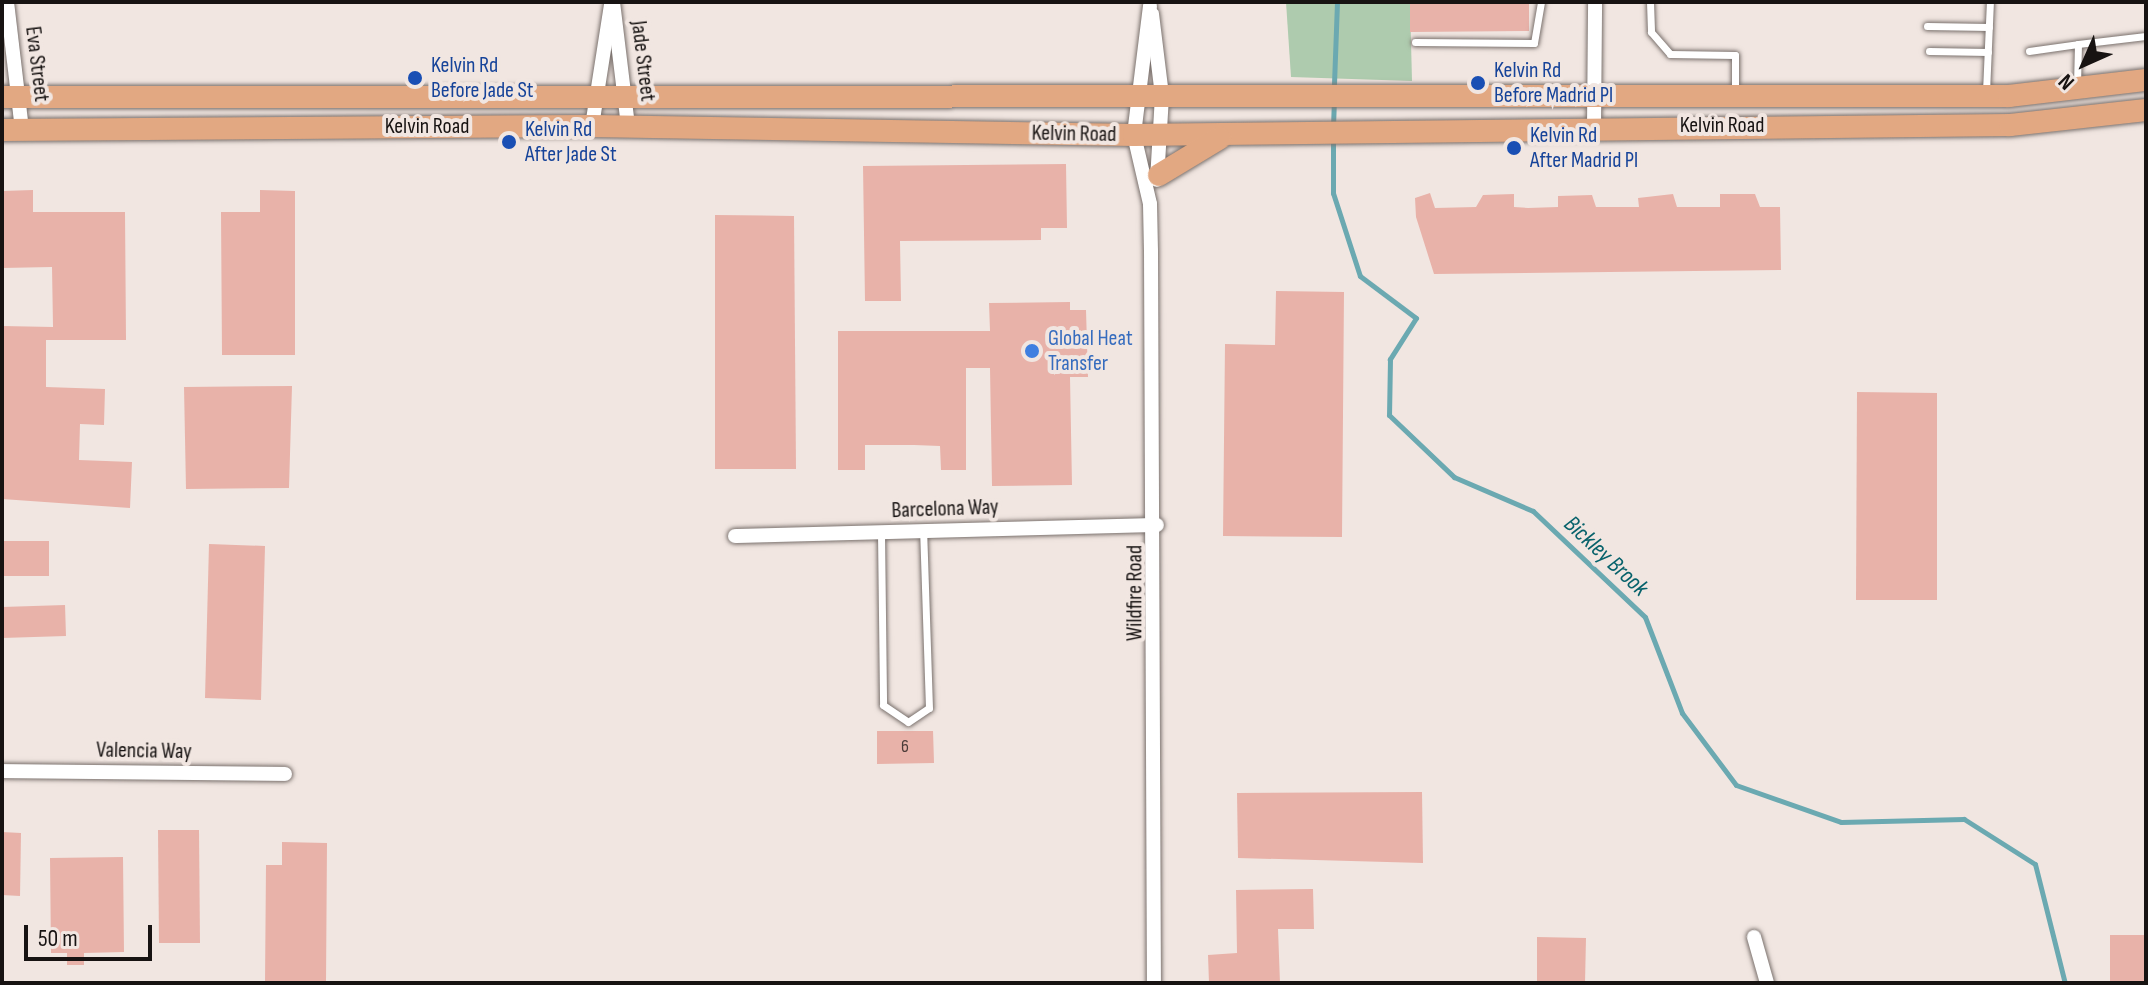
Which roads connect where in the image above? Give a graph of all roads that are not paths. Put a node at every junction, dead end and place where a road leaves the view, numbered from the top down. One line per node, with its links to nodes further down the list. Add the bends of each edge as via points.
1 (612, 2): 27 (street, Jade Street); 28 (street, Jade Street)
2 (1541, 2): 12 (lane, via 1534,43)
3 (1595, 2): 19 (street)
4 (1650, 2): 20 (lane, via 1651,32 1670,54 1735,55)
5 (1990, 2): 10 (lane)
6 (7, 3): 8 (street, Eva Street); 22 (street, Eva Street)
7 (1150, 4): 23 (street, Wildfire Road); 24 (street, Wildfire Road)
8 (2, 26)
9 (1927, 26): 10 (lane)
10 (1989, 27): 16 (lane)
11 (2146, 36): 13 (lane)
12 (1415, 42)
13 (2078, 44): 15 (lane); 18 (lane)
14 (1929, 51): 16 (lane)
15 (2029, 51)
16 (1988, 52): 25 (lane)
17 (2146, 80): 18 (main road, Kelvin Road)
18 (2077, 88): 25 (main road, Kelvin Road)
19 (1597, 92): 20 (main road, Kelvin Road); 24 (main road, Kelvin Road); 34 (street)
20 (1735, 94): 21 (main road, Kelvin Road)
21 (1835, 95): 25 (main road, Kelvin Road); 30 (main road)
22 (11, 96): 26 (main road, Kelvin Road); 35 (street, Eva Street)
23 (1135, 96): 24 (main road, Kelvin Road); 28 (main road, Kelvin Road); 37 (street, Wildfire Road)
24 (1162, 96): 38 (street, Wildfire Road)
25 (1986, 96)
26 (392, 97): 27 (main road, Kelvin Road); 33 (main road, via 422,107)
27 (593, 98): 28 (main road, Kelvin Road); 31 (street, Jade Street)
28 (628, 98): 32 (street, Jade Street)
29 (2146, 110): 30 (main road, Kelvin Road, via 2010,125)
30 (1835, 125): 34 (main road, Kelvin Road)
31 (592, 126): 32 (main road, Kelvin Road); 33 (main road, Kelvin Road)
32 (628, 126): 37 (main road, Kelvin Road)
33 (430, 127): 35 (main road, Kelvin Road)
34 (1594, 127): 36 (main road, Kelvin Road)
35 (12, 130)
36 (1232, 133): 38 (main road, Kelvin Road); 39 (main road, via 1194,148)
37 (1134, 135): 38 (main road, Kelvin Road); 40 (street, Wildfire Road)
38 (1161, 135): 39 (street, Wildfire Road)
39 (1159, 175): 40 (street, Wildfire Road)
40 (1150, 204): 41 (street, Wildfire Road)
41 (1157, 525): 42 (street, Barcelona Way); 48 (street, Wildfire Road)
42 (923, 531): 43 (street, Barcelona Way); 43 (lane, via 929,708 908,722 883,705)
43 (881, 533): 44 (street, Barcelona Way)
44 (735, 536)
45 (2, 771): 46 (street, Valencia Way)
46 (285, 774)
47 (1754, 937): 49 (street)
48 (1154, 983)
49 (1767, 983)

